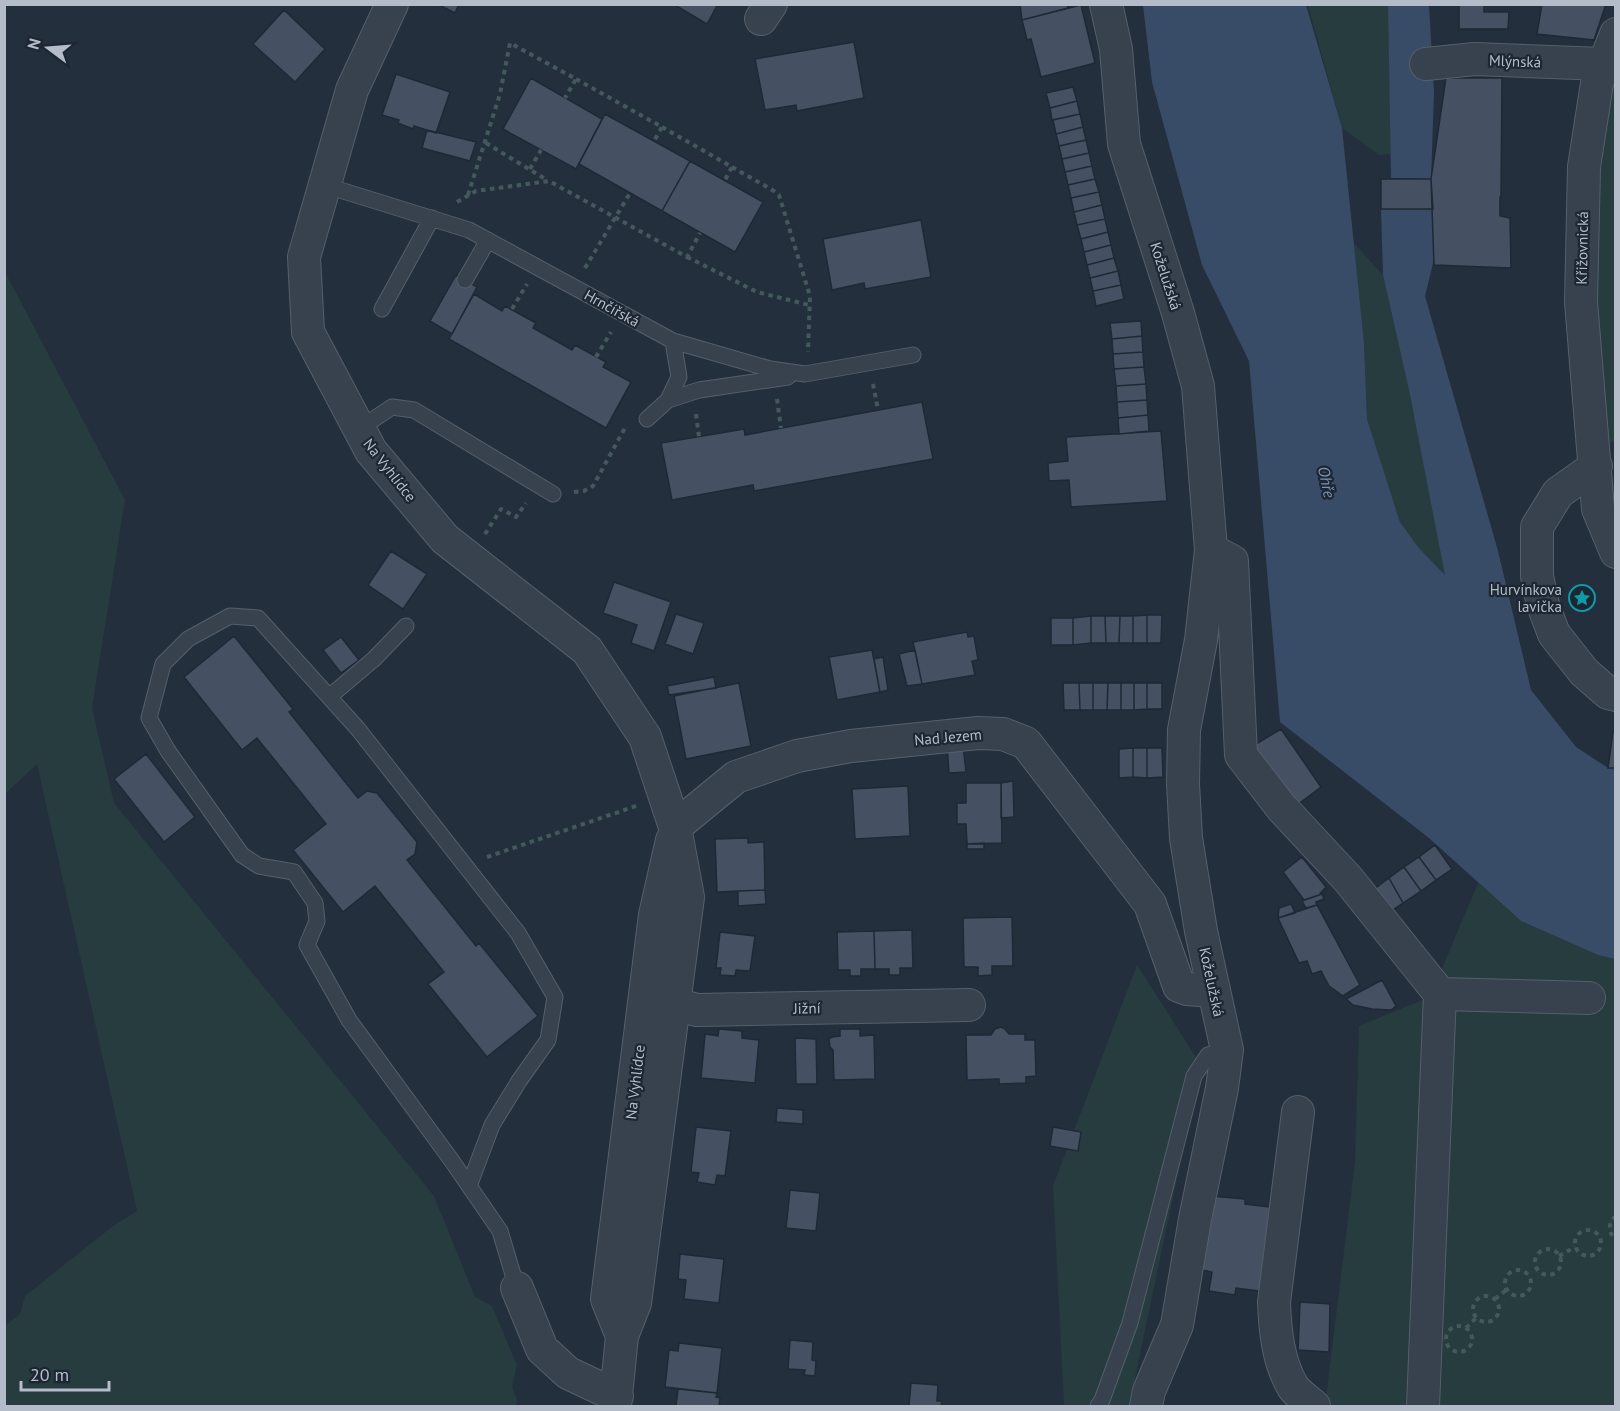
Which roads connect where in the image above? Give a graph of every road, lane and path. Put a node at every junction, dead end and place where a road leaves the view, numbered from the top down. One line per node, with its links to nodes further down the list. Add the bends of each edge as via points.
1 (392, 4): 16 (street, Na Vyhlídce, via 352,90)
2 (1106, 4): 39 (street, Koželužská, via 1116,50 1124,144 1197,386)
3 (1616, 34): 5 (street, Křižovnická)
4 (1426, 64): 5 (street, Mlýnská, via 1475,59)
5 (1604, 64): 37 (street, Křižovnická, via 1597,83 1584,167 1581,302)
6 (576, 79): 7 (path); 8 (path); 10 (path, via 510,43)
7 (565, 98)
8 (662, 127): 9 (path); 12 (path)
9 (654, 141)
10 (486, 143): 13 (path); 18 (path)
11 (541, 150): 13 (path)
12 (732, 167): 14 (path); 26 (path, via 779,195 810,296)
13 (530, 169): 15 (path)
14 (725, 180)
15 (549, 181): 18 (path, via 476,191); 20 (path)
16 (324, 185): 19 (lane, Hrnčířská); 36 (street, Na Vyhlídce, via 304,257 308,332)
17 (630, 193): 20 (path)
18 (468, 196): 19 (path, via 457,202 439,200)
19 (432, 218): 22 (lane, Hrnčířská); 27 (lane)
20 (615, 218): 23 (path); 25 (path)
21 (700, 233): 23 (path)
22 (488, 240): 24 (lane); 25 (lane, Hrnčířská)
23 (687, 257): 26 (path, via 757,292)
24 (465, 280)
25 (574, 287): 28 (lane, Hrnčířská)
26 (809, 305): 32 (path)
27 (382, 309)
28 (621, 313): 29 (lane, Hrnčířská); 31 (path)
29 (674, 341): 32 (lane, Hrnčířská, via 770,369); 33 (lane, via 679,377)
30 (912, 355): 32 (lane, Hrnčířská)
31 (596, 357)
32 (806, 374): 33 (lane, via 699,390)
33 (668, 400): 35 (lane)
34 (629, 419): 38 (path, via 593,486 572,492 556,489)
35 (647, 419)
36 (359, 429): 38 (lane, via 393,407 414,410); 41 (street, Na Vyhlídce, via 371,451 445,539)
37 (1596, 466): 40 (street, Křižovnická, via 1598,509); 43 (street, via 1558,493 1537,527 1537,576 1554,634 1584,672 1608,693)
38 (553, 494): 41 (path, via 544,505 528,499 516,518 501,509)
39 (1211, 550): 48 (street, Koželužská, via 1201,640 1184,730 1183,784 1186,838); 49 (street, via 1232,561 1241,755)
40 (1616, 552)
41 (469, 558): 45 (street, Na Vyhlídce, via 587,650 645,737)
42 (406, 626): 44 (lane)
43 (1616, 695)
44 (329, 697): 47 (lane); 56 (lane, via 258,618 230,616 188,639 163,664 149,718 242,855 259,866 294,872 315,903 317,921 307,945 349,1020)
45 (665, 796): 46 (street, Na Vyhlídce); 47 (path, via 476,861)
46 (675, 827): 48 (street, Nad Jezem, via 736,777 797,756 851,746 1003,734 1026,743 1150,904 1179,986); 50 (street, Na Vyhlídce, via 655,915); 52 (street, Na Vyhlídce, via 688,897)
47 (459, 858): 56 (lane, via 518,933 555,997 548,1040 492,1125)
48 (1214, 991): 54 (street, Koželužská)
49 (1440, 993): 51 (street); 75 (street)
50 (646, 996): 52 (street, Jižní); 70 (street, Na Vyhlídce, via 607,1299)
51 (1589, 998)
52 (675, 1005): 53 (street, Jižní, via 697,1010); 70 (street, Na Vyhlídce, via 635,1303)
53 (969, 1005)
54 (1227, 1050): 72 (lane, via 1208,1055 1194,1076 1130,1323); 73 (street, Koželužská, via 1177,1326)
55 (1298, 1112): 74 (street, via 1274,1302 1275,1333 1294,1388)
56 (469, 1186): 65 (lane, via 500,1232)
57 (1616, 1216): 58 (path)
58 (1610, 1232): 59 (path); 60 (path)
59 (1600, 1237): 61 (path, via 1592,1230 1584,1230 1577,1235); 61 (path, via 1601,1247 1594,1254 1586,1256)
60 (1616, 1239)
61 (1575, 1247): 62 (path)
62 (1559, 1256): 63 (path, via 1560,1267 1554,1274 1546,1276); 63 (path, via 1547,1249 1539,1252 1534,1259)
63 (1536, 1269): 64 (path)
64 (1528, 1275): 66 (path, via 1517,1269 1509,1272 1504,1279); 66 (path, via 1530,1288 1524,1295 1515,1296)
65 (517, 1288): 71 (street, Na Vyhlídce, via 542,1349 568,1374)
66 (1506, 1290): 67 (path)
67 (1495, 1299): 68 (path, via 1478,1298 1473,1305); 68 (path, via 1500,1309 1496,1318 1489,1322)
68 (1476, 1318): 69 (path)
69 (1466, 1328)
70 (622, 1336): 71 (street, Na Vyhlídce)
71 (616, 1401)
72 (1098, 1407)
73 (1146, 1407)
74 (1314, 1407)
75 (1423, 1407)

